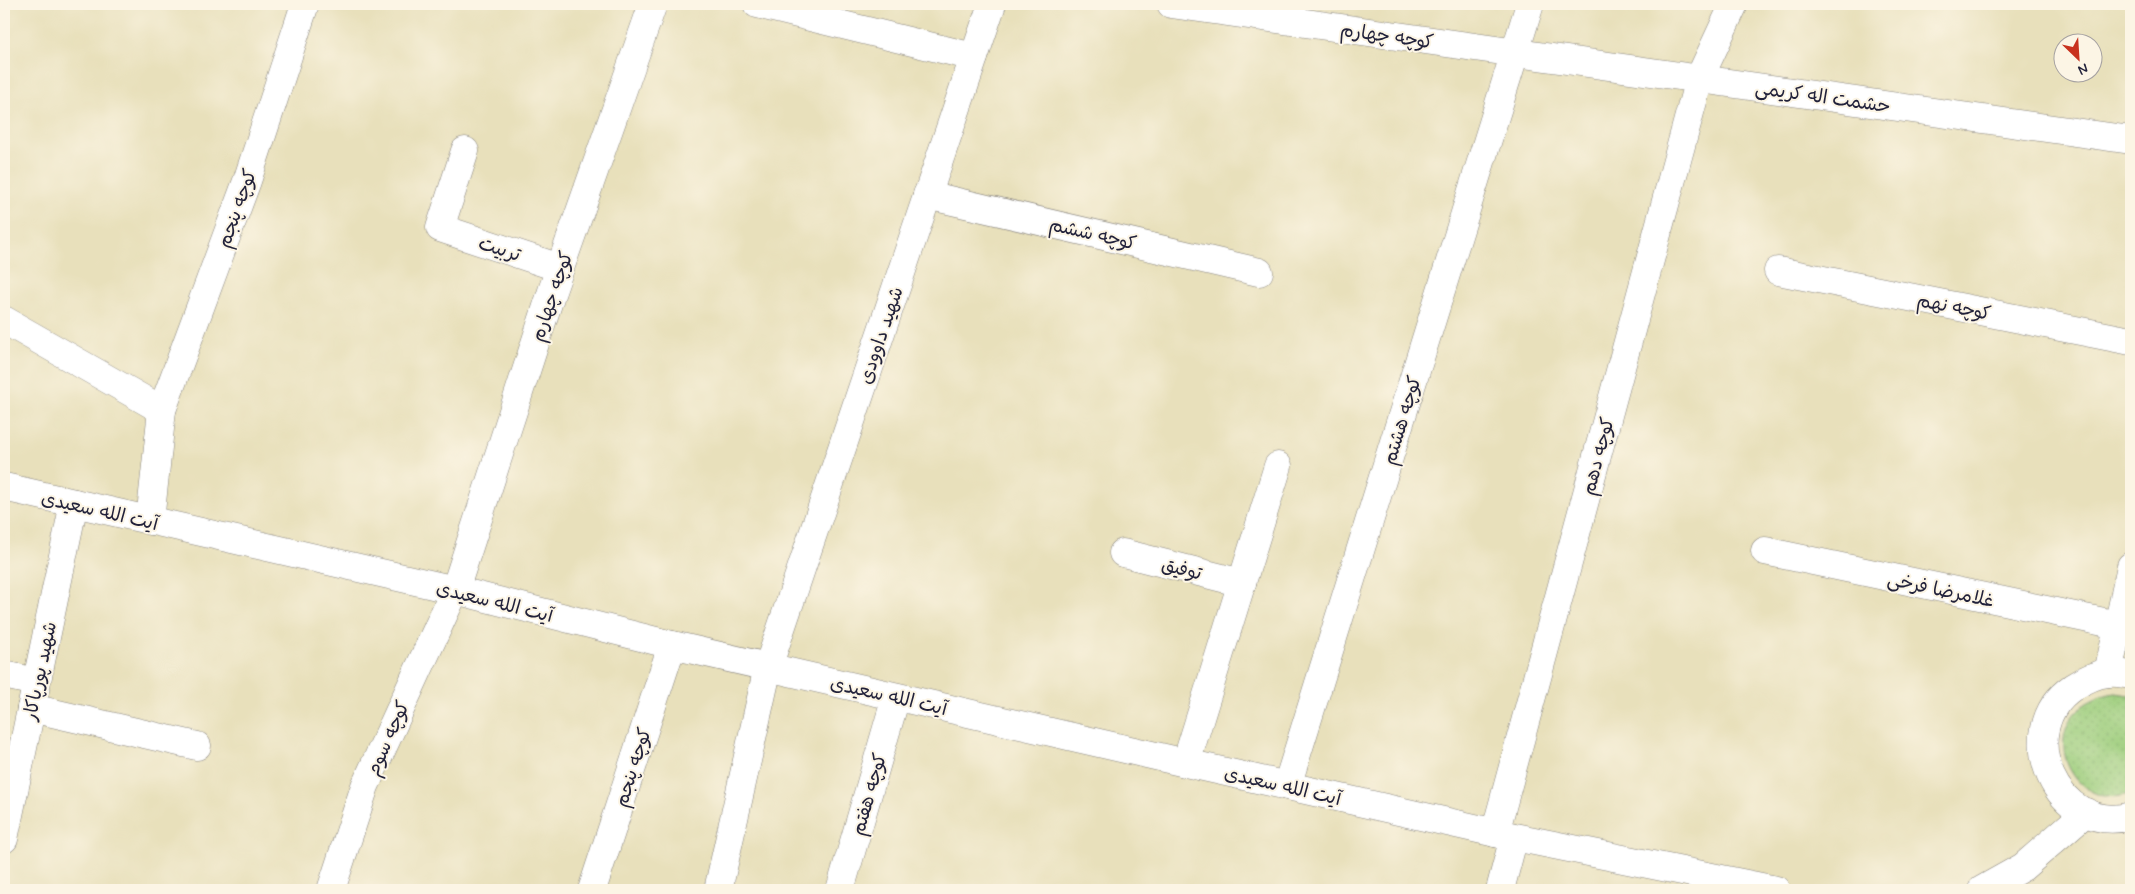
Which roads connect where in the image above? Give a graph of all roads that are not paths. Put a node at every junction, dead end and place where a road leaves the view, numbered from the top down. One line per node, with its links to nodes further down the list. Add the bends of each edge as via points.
1 (306, 4): 20 (street, کوچه پنجم, via 246,181)
2 (653, 4): 15 (street, کوچه چهارم)
3 (757, 4): 10 (street)
4 (992, 4): 10 (street, شهید داوودی)
5 (1171, 4): 8 (street, کوچه چهارم)
6 (1530, 4): 9 (street, کوچه هشتم)
7 (1734, 4): 11 (street)
8 (1206, 6): 9 (street, کوچه چهارم)
9 (1515, 53): 11 (street, حشمت اله کریمی); 39 (street, کوچه هشتم)
10 (974, 57): 14 (street, شهید داوودی)
11 (1699, 79): 12 (street, حشمت اله کریمی); 42 (street, کوچه دهم)
12 (2131, 140)
13 (465, 151): 15 (street, تربیت, via 440,228)
14 (927, 195): 17 (street, کوچه ششم); 32 (street, شهید داوودی)
15 (560, 268): 29 (street, کوچه چهارم)
16 (1778, 271): 19 (street, کوچه نهم)
17 (1258, 272)
18 (4, 320): 20 (street)
19 (2131, 341)
20 (162, 410): 24 (street, کوچه پنجم)
21 (1278, 466): 28 (street)
22 (4, 487): 23 (street, آیت الله سعیدی)
23 (74, 503): 24 (street, آیت الله سعیدی); 35 (street, شهید پورپاکار)
24 (150, 522): 29 (street, آیت الله سعیدی)
25 (1765, 551): 30 (street, غلامرضا فرخی)
26 (1123, 553): 28 (street, توفیق)
27 (2131, 566): 30 (street)
28 (1242, 583): 38 (street)
29 (454, 590): 31 (street, آیت الله سعیدی); 45 (street, کوچه سوم, via 365,786)
30 (2118, 626): 33 (street)
31 (672, 645): 32 (street, آیت الله سعیدی); 46 (street, کوچه پنجم)
32 (768, 667): 36 (street, آیت الله سعیدی); 47 (street, شهید داوودی)
33 (2120, 674): 40 (street, via 2085,679 2065,693 2051,712 2043,734 2044,758 2052,781 2066,799)
34 (4, 675): 35 (street)
35 (34, 695): 37 (street); 43 (street, شهید پورپاکار)
36 (896, 697): 38 (street, آیت الله سعیدی); 48 (street, کوچه هفتم)
37 (197, 746)
38 (1186, 763): 39 (street, آیت الله سعیدی)
39 (1287, 786): 42 (street, آیت الله سعیدی)
40 (2086, 812): 41 (street, via 2106,818); 44 (street)
41 (2130, 817)
42 (1504, 835): 49 (street, کوچه دهم); 50 (street, آیت الله سعیدی)
43 (4, 839)
44 (2020, 878): 51 (street)
45 (331, 890)
46 (592, 890)
47 (718, 890)
48 (840, 890)
49 (1500, 890)
50 (1776, 890)
51 (1982, 890)

